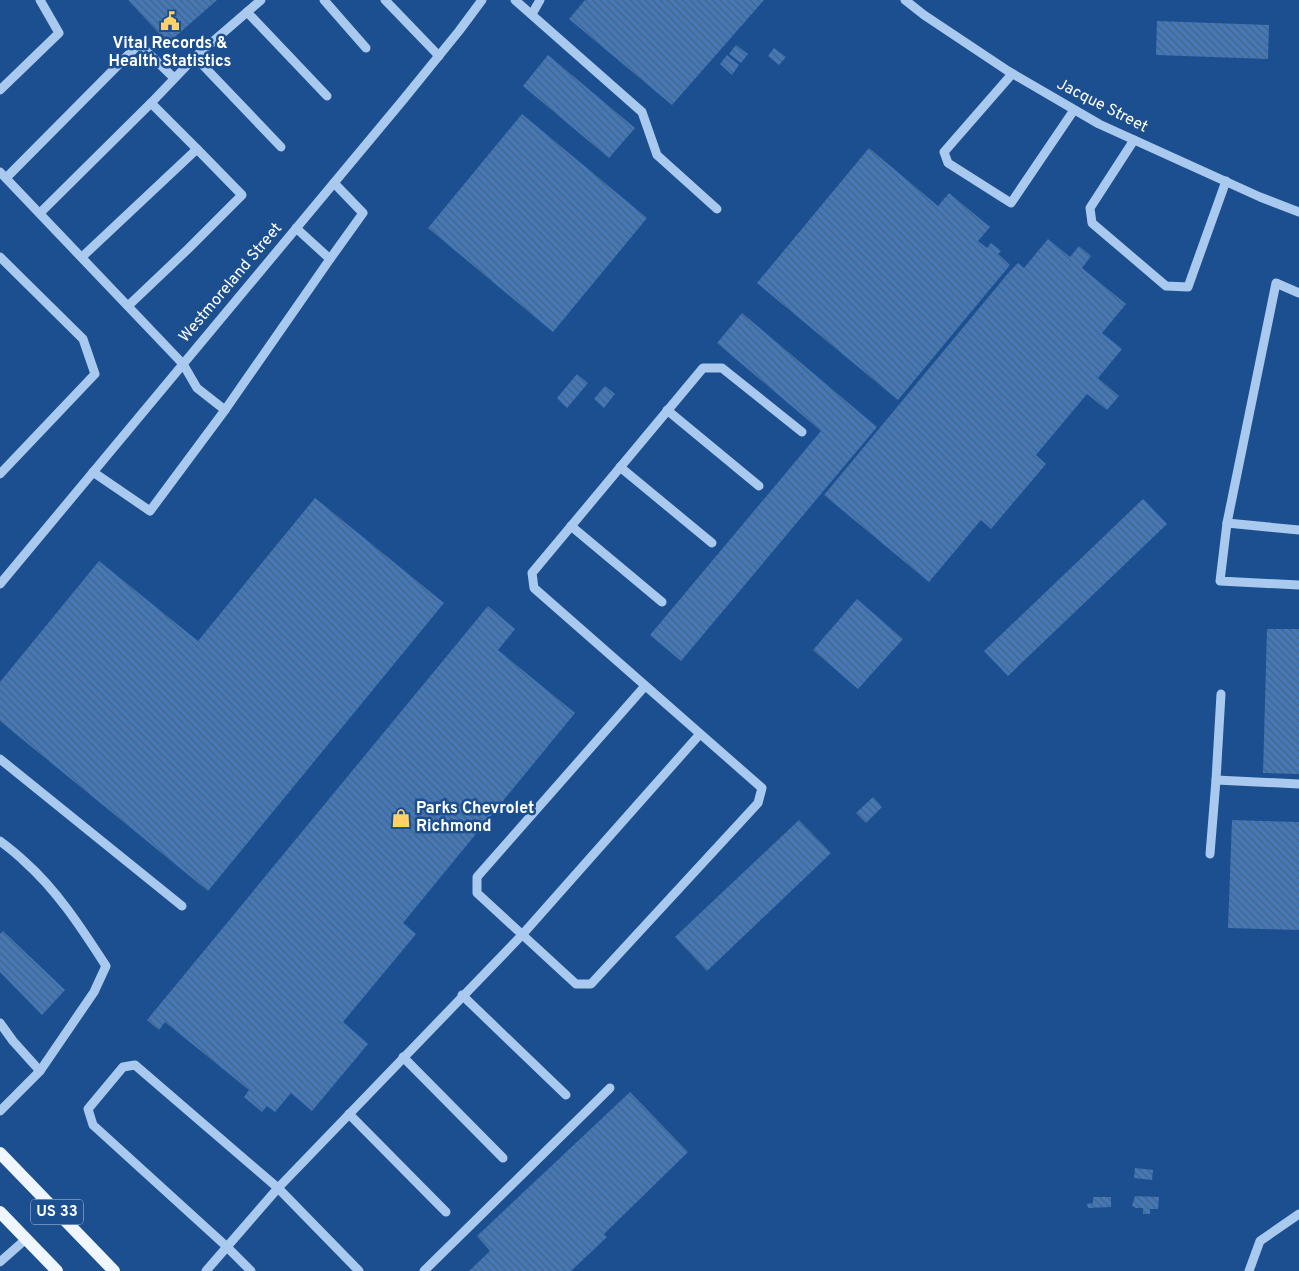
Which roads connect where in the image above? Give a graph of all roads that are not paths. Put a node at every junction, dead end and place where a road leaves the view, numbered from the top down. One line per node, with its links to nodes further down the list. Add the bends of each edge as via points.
1 (40, 0): 16 (street, via 59,32)
2 (261, 0): 9 (street)
3 (324, 0): 11 (street)
4 (385, 0): 12 (street)
5 (482, 0): 12 (street, Westmoreland Street)
6 (515, 0): 10 (street)
7 (540, 0): 10 (street)
8 (908, 1): 14 (street, Jacque Street)
9 (247, 12): 13 (street); 17 (street)
10 (532, 14): 26 (street, via 642,112 657,155)
11 (366, 48)
12 (439, 56): 25 (street, Westmoreland Street)
13 (195, 57): 15 (street); 21 (street)
14 (1012, 74): 19 (street, Jacque Street); 19 (street, via 944,152 948,163 1011,202)
15 (174, 78): 18 (street); 23 (street, via 139,44)
16 (0, 90)
17 (327, 96)
18 (151, 103): 22 (street); 28 (street)
19 (1074, 110): 20 (street, Jacque Street)
20 (1134, 140): 24 (street, Jacque Street); 24 (street, via 1090,208 1092,223 1166,286 1188,286)
21 (282, 147)
22 (197, 149): 31 (street); 34 (street, via 242,195)
23 (3, 175): 28 (street)
24 (1226, 181): 27 (street, Jacque Street)
25 (334, 183): 29 (street, Westmoreland Street); 32 (street, via 363,213)
26 (716, 209)
27 (1299, 212)
28 (40, 213): 31 (street)
29 (296, 228): 32 (street); 35 (street, Westmoreland Street)
30 (0, 257): 41 (street, via 83,339 95,374)
31 (82, 257): 34 (street)
32 (330, 259): 36 (street)
33 (1299, 293): 43 (street, via 1276,283)
34 (128, 306): 35 (street)
35 (183, 364): 36 (street, via 197,388); 40 (street, Westmoreland Street)
36 (226, 410): 40 (street, via 150,511)
37 (667, 410): 38 (street, via 703,368 722,368); 39 (street); 42 (street)
38 (802, 432)
39 (620, 467): 44 (street); 46 (street)
40 (93, 472): 47 (street, Westmoreland Street)
41 (0, 474)
42 (759, 486)
43 (1227, 523): 45 (street); 48 (street, via 1220,581)
44 (571, 526): 49 (street); 50 (street, via 532,573 534,588)
45 (1299, 530)
46 (712, 543)
47 (0, 583)
48 (1299, 585)
49 (662, 602)
50 (646, 686): 52 (street); 59 (street, via 477,877 477,893)
51 (1221, 694): 54 (street)
52 (700, 734): 59 (street); 59 (street, via 762,788 758,803 591,984 576,984)
53 (0, 759): 58 (street)
54 (1216, 780): 55 (street); 57 (street)
55 (1299, 784)
56 (0, 841): 63 (street, via 25,861 52,890 106,966 94,992)
57 (1210, 854)
58 (182, 906)
59 (522, 935): 60 (street)
60 (462, 995): 62 (street); 65 (street)
61 (0, 1023): 63 (street)
62 (403, 1057): 67 (street); 69 (street)
63 (40, 1071): 66 (street)
64 (610, 1088): 82 (street)
65 (566, 1095)
66 (0, 1111)
67 (349, 1114): 70 (street); 72 (street)
68 (0, 1153): 78 (main road, US 33)
69 (503, 1158)
70 (278, 1188): 75 (street); 75 (street, via 135,1065 123,1067 88,1109 93,1126); 81 (street)
71 (0, 1212): 74 (main road, US 33)
72 (446, 1212)
73 (1299, 1214): 83 (street, via 1260,1241)
74 (26, 1240): 76 (street); 77 (main road, US 33)
75 (226, 1246): 79 (street); 80 (street)
76 (0, 1262)
77 (57, 1271)
78 (114, 1271)
79 (206, 1271)
80 (251, 1271)
81 (359, 1271)
82 (424, 1271)
83 (1249, 1271)

